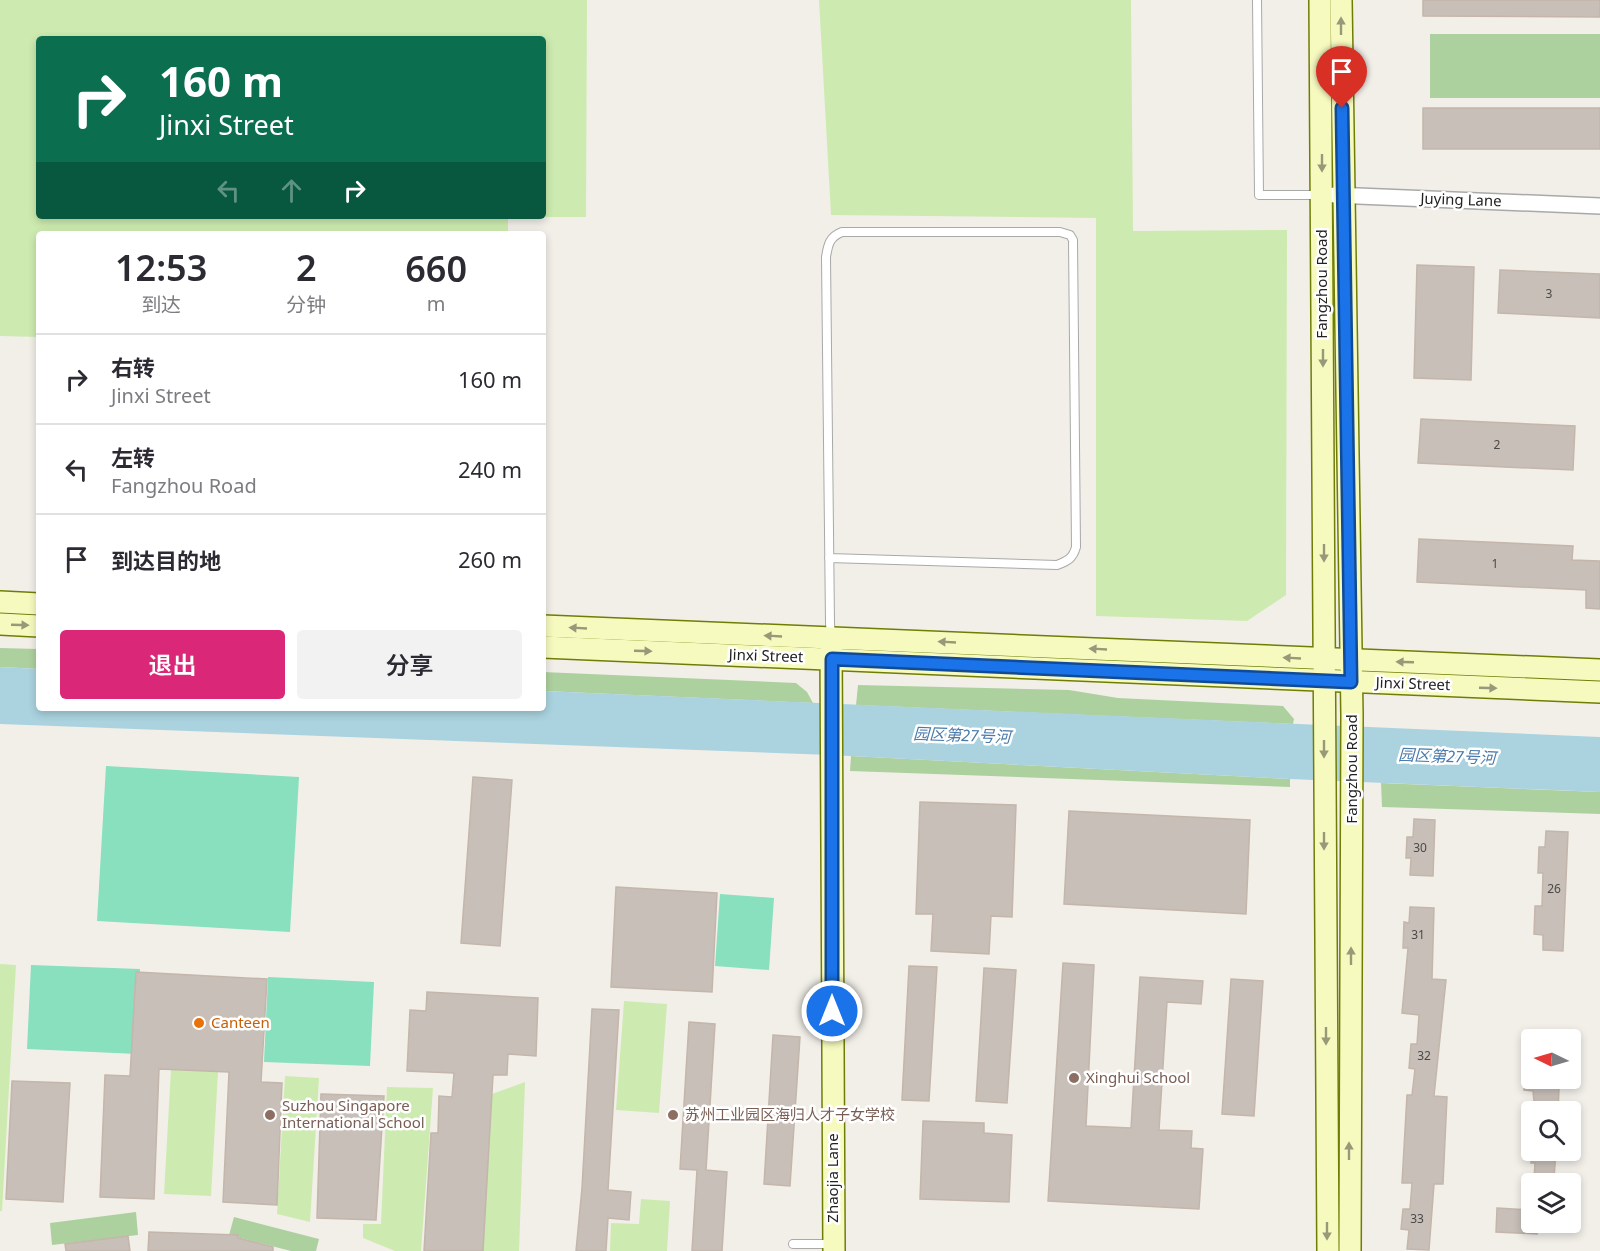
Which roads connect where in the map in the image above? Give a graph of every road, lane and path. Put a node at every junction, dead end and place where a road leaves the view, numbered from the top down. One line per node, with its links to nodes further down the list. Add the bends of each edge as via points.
1 (1257, 0): 4 (lane, via 1259,195)
2 (1320, 0): 4 (main road, Fangzhou Road, one-way to 4)
3 (1341, 0): 4 (main road, Fangzhou Road, one-way to 3)
4 (1332, 195): 5 (street, Juying Lane); 15 (main road, Fangzhou Road); 16 (main road, Fangzhou Road, one-way to 16)
5 (1600, 206)
6 (829, 558): 6 (lane, via 1057,565 1074,555 1074,264 1070,235 834,235 826,258); 12 (lane)
7 (0, 602): 8 (main road)
8 (36, 604)
9 (0, 624): 10 (main road, one-way to 10)
10 (36, 626)
11 (546, 626): 12 (main road, Jinxi Street, one-way to 11)
12 (831, 638): 14 (main road, Zhaojia Lane); 16 (main road, Jinxi Street, one-way to 12)
13 (546, 647): 14 (main road, Jinxi Street, one-way to 14)
14 (832, 659): 16 (main road, Jinxi Street); 21 (main road, Zhaojia Lane)
15 (1351, 660): 16 (main road, Jinxi Street); 17 (main road, Jinxi Street, one-way to 15); 18 (main road, Fangzhou Road)
16 (1325, 669): 18 (main road, Jinxi Street); 22 (main road, Fangzhou Road, one-way to 22)
17 (1600, 670)
18 (1351, 682): 19 (main road, Jinxi Street, one-way to 19); 23 (main road, Fangzhou Road, one-way to 18)
19 (1600, 692)
20 (793, 1244): 21 (lane)
21 (834, 1247)
22 (1328, 1251)
23 (1350, 1251)

